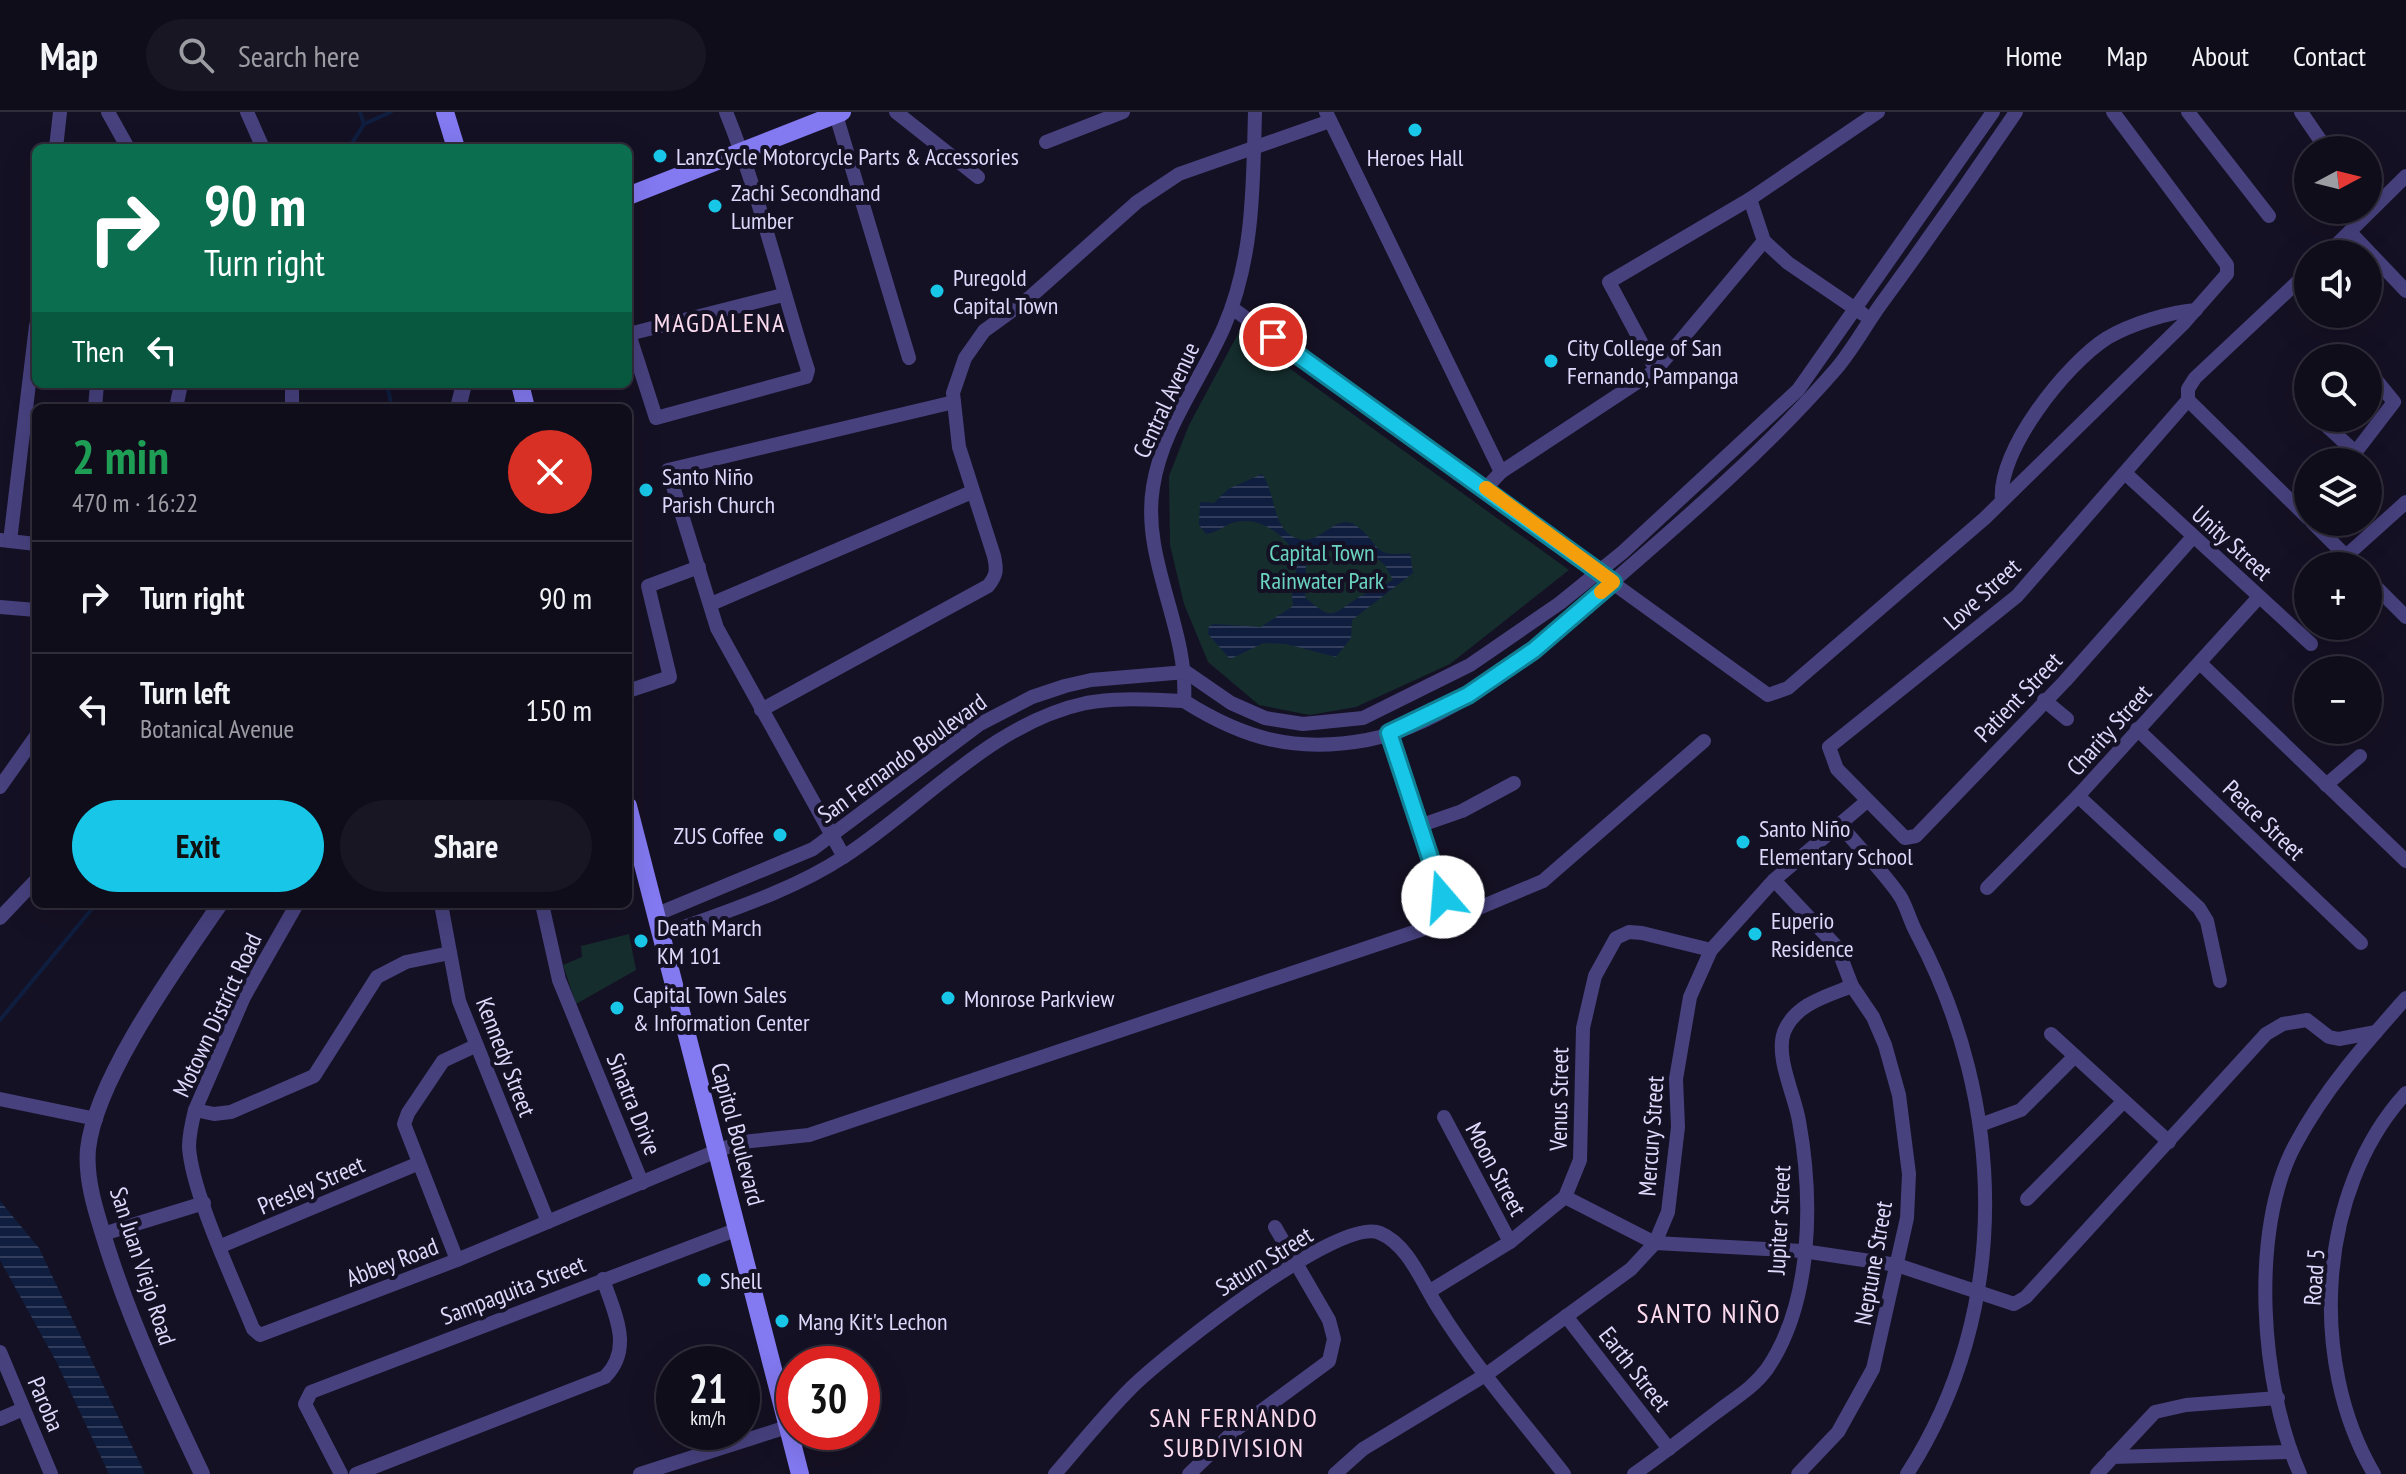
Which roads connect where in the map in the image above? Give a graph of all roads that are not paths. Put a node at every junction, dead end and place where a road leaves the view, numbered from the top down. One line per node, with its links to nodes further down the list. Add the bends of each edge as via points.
1 (60, 112): 19 (street)
2 (108, 112): 20 (street)
3 (247, 112): 21 (street)
4 (445, 112): 22 (main road)
5 (726, 112): 24 (street)
6 (896, 112): 26 (street)
7 (1123, 112): 18 (street)
8 (1878, 112): 28 (street)
9 (1993, 112): 37 (street)
10 (2016, 112): 39 (street)
11 (2113, 112): 38 (street, via 2227,265 2223,280)
12 (2188, 112): 29 (street)
13 (2301, 112): 17 (street)
14 (839, 113): 24 (main road); 43 (street)
15 (1254, 114): 23 (street, Central Avenue)
16 (1328, 117): 23 (street); 53 (street)
17 (2317, 136)
18 (1046, 142)
19 (56, 144)
20 (124, 144)
21 (261, 144)
22 (455, 144)
23 (1255, 147): 36 (street, Central Avenue, via 1248,242); 47 (street, via 1179,174 1137,202 984,331 965,358)
24 (741, 150): 27 (main road); 35 (street, via 768,228)
25 (2406, 176): 30 (street)
26 (978, 177)
27 (632, 194)
28 (1750, 199): 32 (street); 44 (street, via 1609,282)
29 (2269, 216)
30 (2350, 232): 31 (street); 34 (street)
31 (2342, 240)
32 (1764, 241): 37 (street); 44 (street)
33 (2294, 285): 46 (street, Love Street, via 2195,378)
34 (2406, 291)
35 (783, 295): 40 (street); 41 (street, via 806,377 656,418)
36 (1232, 308): 55 (street); 77 (street, Central Avenue, via 1167,439 1152,489 1155,550)
37 (1856, 309): 39 (street); 67 (street, via 1798,390)
38 (2196, 310): 57 (street); 57 (street, via 2109,337 2052,391 2004,471)
39 (1871, 320): 68 (street, via 1837,368 1773,439)
40 (632, 331)
41 (632, 344)
42 (32, 354): 62 (street)
43 (909, 358)
44 (1656, 370): 53 (street)
45 (2382, 387): 48 (street, via 2394,402)
46 (2188, 400): 54 (street, Love Street); 59 (street)
47 (954, 402): 56 (street); 66 (street, via 668,470)
48 (2382, 417)
49 (2330, 432): 51 (street)
50 (2371, 432): 52 (street)
51 (2343, 448)
52 (2358, 448)
53 (1501, 472): 55 (street)
54 (2125, 473): 61 (street, Unity Street); 92 (street, Love Street, via 2017,596 1829,747 1837,769)
55 (1486, 488): 67 (street)
56 (972, 492): 71 (street); 81 (street, via 997,570 988,586)
57 (2002, 500): 68 (street, via 1774,695)
58 (2406, 502): 65 (street)
59 (2294, 504)
60 (2326, 536): 64 (street)
61 (2192, 538): 70 (street, Unity Street); 79 (street, Patient Street)
62 (5, 540): 63 (street)
63 (32, 543)
64 (2342, 552)
65 (2359, 552)
66 (699, 567): 71 (street); 78 (street, via 648,586 670,677)
67 (1599, 572): 68 (street); 77 (street, via 1470,665 1363,718 1303,724 1265,718 1231,703)
68 (1613, 582): 84 (street, via 1534,650 1468,695)
69 (2382, 594): 74 (street)
70 (2259, 597): 75 (street, Unity Street); 76 (street, Charity Street)
71 (711, 604): 81 (street, via 717,628)
72 (0, 607): 73 (street)
73 (32, 610)
74 (2406, 617)
75 (2311, 644)
76 (2200, 663): 83 (street, Charity Street); 89 (street)
77 (1186, 672): 80 (street, Central Avenue); 96 (street, San Fernando Boulevard, via 1091,680 1032,697 980,724)
78 (632, 690)
79 (2044, 700): 82 (street); 92 (street, Patient Street, via 1916,836 1905,838)
80 (1184, 701): 84 (street, via 1220,724 1276,743 1338,744); 97 (street, San Fernando Boulevard, via 1088,703 1021,727)
81 (761, 710): 96 (street)
82 (2067, 719)
83 (2137, 729): 91 (street, Charity Street); 110 (street, Peace Street)
84 (1389, 733): 93 (street)
85 (1704, 741): 108 (street, Abbey Road, via 1543,881)
86 (32, 742): 90 (street)
87 (2360, 756): 89 (street)
88 (1514, 783): 93 (street, via 1462,811)
89 (2326, 785): 98 (street)
90 (0, 787)
91 (2078, 796): 101 (street, Charity Street); 113 (street, via 2199,908 2211,934)
92 (1867, 801): 94 (street, Mercury Street)
93 (1419, 826): 108 (street)
94 (1841, 826): 99 (street, Mercury Street); 128 (street, via 1901,898 1943,984 1965,1047)
95 (632, 827): 106 (main road, Capitol Boulevard)
96 (833, 836): 97 (street); 106 (street, San Fernando Boulevard)
97 (844, 857): 109 (street, San Fernando Boulevard)
98 (2406, 861)
99 (1774, 880): 111 (street, Mercury Street); 114 (street, Neptune Street, via 1837,947)
100 (32, 884): 107 (street)
101 (1987, 888)
102 (217, 908): 127 (street, San Juan Viejo Road, via 138,1031)
103 (295, 908): 125 (street, Motown District Road, via 244,997)
104 (442, 908): 112 (street, Kennedy Street)
105 (543, 908): 132 (street, Sinatra Drive, via 559,980)
106 (655, 915): 109 (main road, Capitol Boulevard)
107 (0, 918)
108 (1450, 920): 130 (street, Abbey Road, via 809,1135 742,1142)
109 (660, 936): 130 (main road, Capitol Boulevard)
110 (2361, 943)
111 (1711, 950): 133 (street, Venus Street, via 1629,932 1616,938 1606,954 1583,1028 1580,1160); 141 (street, Mercury Street, via 1687,1010 1676,1079 1678,1127 1671,1191)
112 (450, 953): 119 (street, Kennedy Street); 125 (street, via 406,962 369,984 314,1076 231,1112)
113 (2220, 981)
114 (1852, 986): 143 (street, Jupiter Street, via 1812,1002 1783,1034 1806,1178); 146 (street, Neptune Street, via 1873,1017 1899,1095 1909,1174)
115 (2406, 998): 116 (street)
116 (2376, 1032): 118 (street); 121 (street)
117 (2051, 1034): 120 (street)
118 (2329, 1037): 121 (street); 129 (street, via 2311,1020 2274,1028)
119 (475, 1046): 131 (street, via 443,1061 408,1113 406,1137); 136 (street, Kennedy Street)
120 (2075, 1056): 124 (street); 128 (street, via 2021,1110)
121 (2353, 1060): 155 (street, via 2323,1095 2293,1148 2269,1238 2265,1306)
122 (2406, 1093): 178 (street, Road 5, via 2383,1119 2358,1163 2334,1270 2341,1390)
123 (0, 1099): 127 (street)
124 (2122, 1103): 129 (street); 134 (street)
125 (195, 1110): 135 (street, Motown District Road, via 189,1148)
126 (1444, 1117): 140 (street, Moon Street)
127 (96, 1119): 139 (street, San Juan Viejo Road, via 88,1150 89,1177)
128 (1980, 1125): 148 (street, via 1985,1195)
129 (2169, 1142): 148 (street, via 2026,1297 2014,1304)
130 (719, 1150): 132 (street, Abbey Road); 138 (main road, Capitol Boulevard)
131 (417, 1164): 142 (street, Presley Street); 144 (street)
132 (642, 1183): 136 (street, Abbey Road)
133 (1565, 1197): 140 (street, Venus Street); 141 (street)
134 (2027, 1199)
135 (204, 1203): 139 (street); 142 (street, Motown District Road)
136 (548, 1222): 144 (street, Abbey Road)
137 (1275, 1227): 145 (street)
138 (738, 1229): 147 (street, Sampaguita Street); 154 (main road, Capitol Boulevard)
139 (103, 1234): 166 (street, San Juan Viejo Road, via 146,1356)
140 (1510, 1242): 149 (street, Venus Street)
141 (1655, 1243): 143 (street); 150 (street, Mercury Street, via 1631,1269)
142 (221, 1246): 151 (street, Motown District Road)
143 (1803, 1251): 146 (street); 159 (street, Jupiter Street, via 1788,1329 1767,1368 1749,1390)
144 (457, 1260): 151 (street, Abbey Road, via 269,1334)
145 (1298, 1263): 149 (street, Saturn Street, via 1358,1231 1381,1233 1400,1248); 164 (street, via 1329,1320 1334,1339 1329,1361 1234,1431); 170 (street, Saturn Street, via 1192,1335 1131,1388)
146 (1897, 1265): 148 (street); 174 (street, Neptune Street, via 1873,1369 1838,1432)
147 (603, 1279): 167 (street, Sampaguita Street, via 311,1392 305,1404); 168 (street, via 622,1339 621,1356 605,1377)
148 (1978, 1290): 175 (street, via 1955,1373)
149 (1430, 1291): 153 (street, Saturn Street)
150 (1566, 1316): 153 (street, Mercury Street); 159 (street, Earth Street)
151 (253, 1329)
152 (0, 1352): 156 (street, Paroba)
153 (1487, 1374): 171 (street, Mercury Street, via 1363,1449); 172 (street)
154 (776, 1383)
155 (2278, 1398): 161 (street); 162 (street, via 2155,1412)
156 (23, 1409): 157 (street); 165 (street, Paroba)
157 (0, 1419)
158 (776, 1431): 163 (street)
159 (1669, 1449): 173 (street, Jupiter Street)
160 (793, 1450): 169 (main road, Capitol Boulevard)
161 (2290, 1452): 162 (street); 177 (street)
162 (2112, 1457): 176 (street)
163 (645, 1473)
164 (1190, 1473)
165 (51, 1474)
166 (202, 1474)
167 (341, 1474)
168 (356, 1474)
169 (800, 1474)
170 (1055, 1474)
171 (1335, 1474)
172 (1564, 1474)
173 (1634, 1474)
174 (1798, 1474)
175 (1907, 1474)
176 (2097, 1474)
177 (2300, 1474)
178 (2374, 1474)

